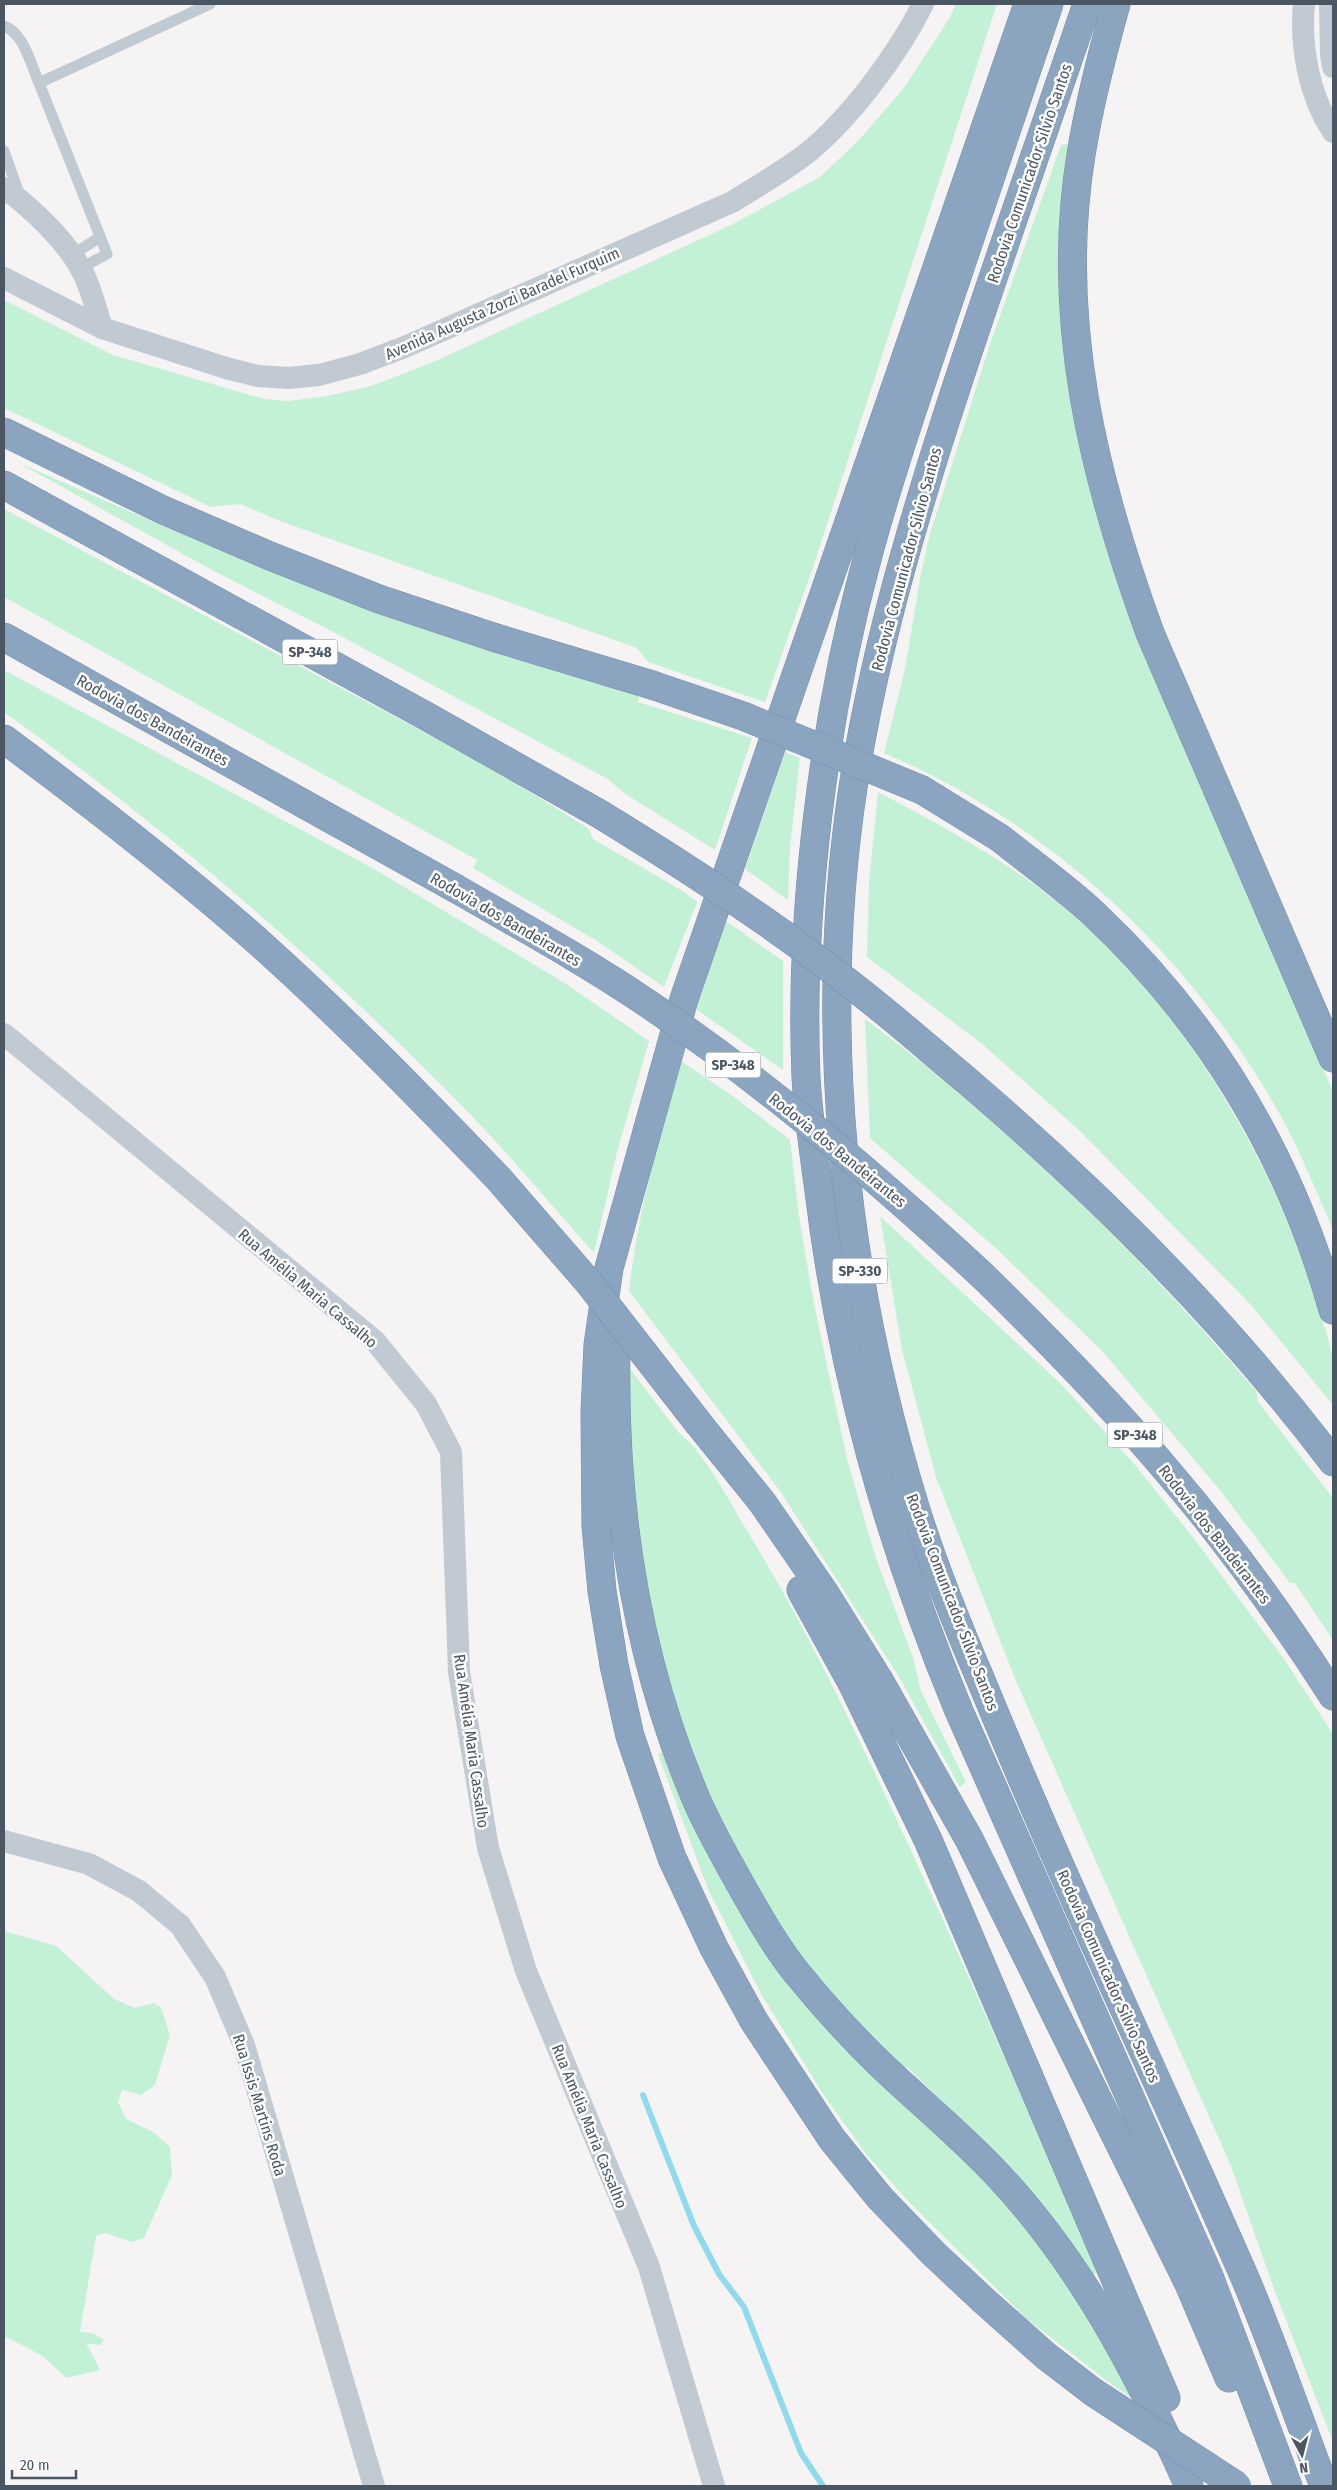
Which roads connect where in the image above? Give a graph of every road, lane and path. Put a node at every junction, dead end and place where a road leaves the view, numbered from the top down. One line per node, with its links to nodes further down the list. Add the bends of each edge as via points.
1 (210, 4): 11 (lane)
2 (923, 4): 18 (street, Avenida Augusta Zorzi Baradel Furquim, via 895,51 836,127 775,176 732,202 407,346 360,364 319,375 288,378 258,376 226,368)
3 (1028, 4): 27 (highway, via 684,998)
4 (1049, 4): 39 (highway, Rodovia Comunicador Silvio Santos / SP-330, via 910,418 866,560 830,740 811,895 806,1080 827,1258 858,1412 903,1564 959,1711 1209,2276)
5 (1087, 4): 40 (highway, Rodovia Comunicador Silvio Santos / SP-330, via 938,445 896,586 869,703 854,784 836,1006 845,1169 867,1316 916,1511 1025,1787 1246,2282)
6 (1116, 4): 26 (highway, via 1093,90 1080,156 1074,223 1073,295 1089,426 1104,495 1150,633)
7 (1304, 4): 12 (street, via 1302,19 1314,96)
8 (1330, 4): 10 (street)
9 (4, 26): 11 (lane, via 19,38)
10 (1333, 67)
11 (39, 83): 15 (lane)
12 (1333, 132)
13 (4, 151): 14 (lane)
14 (13, 194): 16 (street)
15 (100, 237): 16 (lane); 16 (lane, via 107,254)
16 (76, 262): 18 (street)
17 (4, 278): 18 (street, Avenida Augusta Zorzi Baradel Furquim)
18 (102, 328)
19 (4, 432): 28 (highway, bridge, via 163,510 343,584 494,637 744,716 922,790 1000,838 1094,914 1154,976 1193,1023 1237,1087 1273,1154 1303,1218)
20 (4, 485): 30 (highway, SP-348, bridge, via 598,813 755,914 878,1006 1074,1176 1237,1343)
21 (4, 637): 31 (highway, Rodovia dos Bandeirantes / SP-348, bridge, via 456,888 644,1001 825,1136 984,1276 1080,1373 1169,1472 1222,1538)
22 (4, 739): 29 (highway, bridge, via 169,866 263,947 355,1033 498,1178 590,1284)
23 (4, 1034): 25 (street, Rua Amélia Maria Cassalho)
24 (4, 1051): 25 (lane)
25 (33, 1058): 34 (street, Rua Amélia Maria Cassalho, via 375,1342 426,1404 451,1452 458,1672 488,1848 526,1971 649,2267)
26 (1333, 1058)
27 (636, 1167): 35 (highway, via 617,1296 616,1420 622,1502 652,1673 697,1802 757,1912 794,1969 877,2061 996,2173 1041,2225 1075,2272 1122,2348); 37 (highway, bridge, via 609,1268 598,1345 594,1463 596,1526 602,1591 630,1736 672,1858 714,1948 754,2021 821,2123 880,2198 933,2253 1046,2356 1093,2392)
28 (1333, 1310)
29 (701, 1428): 36 (highway, via 817,1616 928,1840 1152,2363); 38 (highway, via 762,1502 824,1592 880,1682 969,1839 1189,2284)
30 (1333, 1462)
31 (1333, 1696)
32 (4, 1841): 33 (street, Rua Issis Martins Roda, via 89,1864 139,1891 180,1925 216,1977 244,2045)
33 (374, 2486)
34 (714, 2486)
35 (1189, 2486)
36 (1199, 2486)
37 (1238, 2486)
38 (1278, 2486)
39 (1288, 2486)
40 (1324, 2486)

